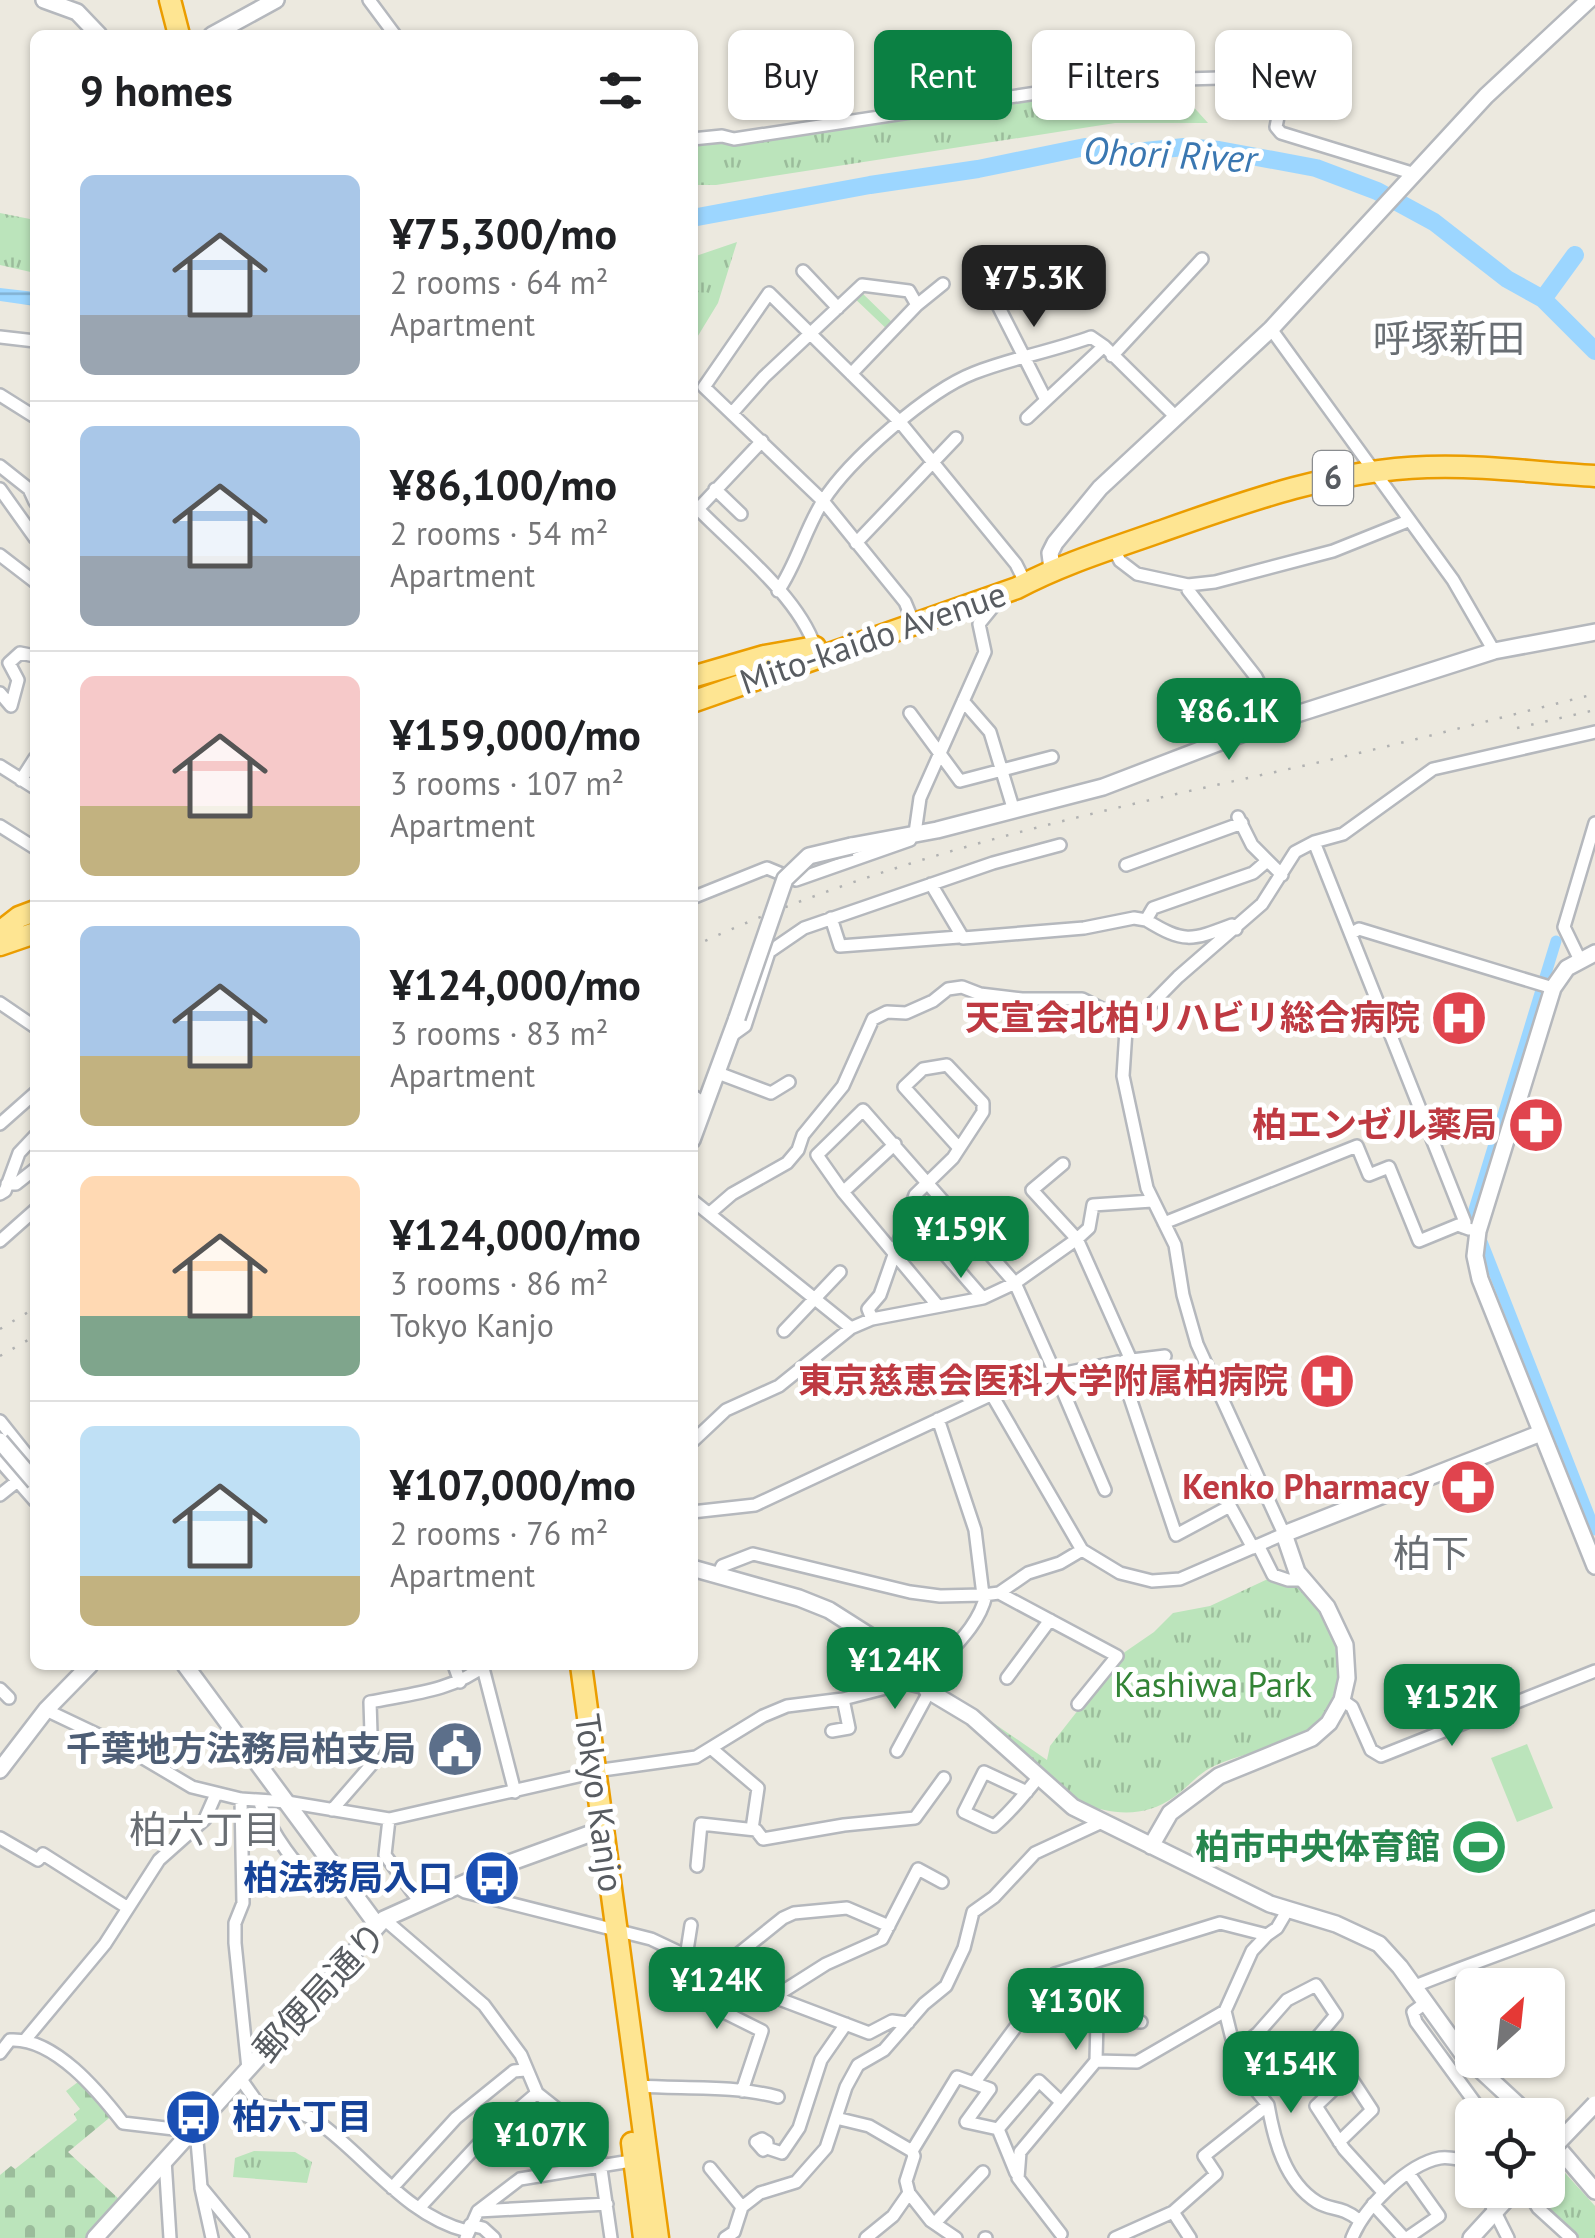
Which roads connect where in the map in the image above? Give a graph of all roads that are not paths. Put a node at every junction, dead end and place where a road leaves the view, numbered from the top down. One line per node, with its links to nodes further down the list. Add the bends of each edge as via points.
1 (44, 0): 7 (street, via 76,12)
2 (170, 0): 8 (highway)
3 (182, 0): 9 (highway)
4 (369, 0): 11 (street)
5 (1589, 0): 13 (street)
6 (271, 1): 10 (street)
7 (94, 30)
8 (179, 30)
9 (191, 30)
10 (221, 30)
11 (391, 30)
12 (698, 138): 13 (street, via 734,139 1115,81 1255,77 1284,92 1276,127 1281,133)
13 (1413, 176): 20 (street)
14 (1202, 259): 24 (street)
15 (803, 271): 19 (street)
16 (984, 278): 25 (street)
17 (943, 284): 18 (street)
18 (918, 306): 19 (street, via 909,291 862,285); 26 (street)
19 (838, 308): 21 (street)
20 (1271, 329): 31 (street); 38 (street)
21 (810, 334): 26 (street); 29 (street); 29 (street, via 768,293 704,387)
22 (0, 337): 23 (street)
23 (30, 341)
24 (1108, 351): 25 (street, via 1091,337); 28 (street); 31 (street)
25 (1025, 357): 28 (street); 33 (street, via 970,374)
26 (851, 374): 33 (street)
27 (0, 394): 30 (street)
28 (1046, 400): 32 (street)
29 (733, 412): 35 (street)
30 (30, 414)
31 (1176, 417): 52 (street, via 1061,534 1050,553)
32 (1028, 418)
33 (900, 422): 36 (street); 45 (street)
34 (956, 438): 36 (street)
35 (762, 441): 43 (street); 45 (street)
36 (932, 464): 49 (street); 53 (street)
37 (0, 466): 44 (street)
38 (1372, 471): 39 (highway, Mito-kaido Avenue / 6, via 1465,466); 47 (street); 50 (highway, Mito-kaido Avenue / 6, via 1268,494)
39 (1558, 474): 40 (highway, Mito-kaido Avenue / 6); 41 (highway, Mito-kaido Avenue / 6)
40 (1595, 476)
41 (1595, 488)
42 (0, 489): 48 (street)
43 (715, 489): 46 (street); 56 (street, via 698,509)
44 (30, 493)
45 (823, 501): 49 (street); 56 (street)
46 (740, 514)
47 (1408, 520): 55 (street, via 1333,551); 62 (street)
48 (30, 531)
49 (856, 542): 58 (street)
50 (1113, 548): 52 (highway, Mito-kaido Avenue / 6); 55 (street, via 1136,574)
51 (0, 555): 54 (street)
52 (1052, 569): 53 (highway, Mito-kaido Avenue / 6); 57 (highway, Mito-kaido Avenue / 6)
53 (1021, 574): 58 (highway, Mito-kaido Avenue / 6)
54 (30, 578)
55 (1188, 585): 71 (street, via 1256,677)
56 (778, 591): 61 (street)
57 (990, 597): 60 (highway, Mito-kaido Avenue / 6); 68 (street, via 992,608 979,624 984,652)
58 (910, 614): 61 (highway, Mito-kaido Avenue / 6)
59 (1595, 632): 62 (street)
60 (852, 645): 67 (highway, Mito-kaido Avenue / 6); 69 (highway, 6)
61 (815, 646): 64 (highway, 6); 65 (highway, Mito-kaido Avenue / 6)
62 (1494, 650): 71 (street)
63 (30, 655): 66 (street, via 20,652 9,663 18,680 11,706)
64 (698, 675)
65 (698, 688)
66 (0, 693)
67 (698, 700)
68 (962, 700): 73 (street); 77 (street, via 990,732)
69 (698, 710)
70 (910, 713): 73 (street)
71 (1278, 720): 80 (street, via 1129,780)
72 (1595, 732): 85 (street, via 1433,769 1343,834)
73 (941, 755): 77 (street, via 960,781); 84 (street, via 920,798)
74 (1052, 757): 77 (street)
75 (0, 766): 78 (street)
76 (30, 766): 78 (street)
77 (1003, 770): 80 (street)
78 (22, 780): 79 (street)
79 (30, 785)
80 (1014, 811): 83 (street)
81 (1595, 824): 105 (street, via 1564,927)
82 (0, 826): 86 (street)
83 (937, 830): 84 (street); 92 (street, via 796,880 767,868)
84 (915, 834): 110 (street, bridge, via 809,856 785,880)
85 (1314, 842): 90 (street, via 1295,852); 99 (street)
86 (30, 845)
87 (1060, 845): 91 (street)
88 (1267, 861): 89 (street, via 1240,820); 90 (street); 95 (street, via 1253,873 1154,908)
89 (1126, 865)
90 (1282, 875): 97 (street)
91 (931, 884): 94 (street); 101 (street)
92 (698, 896)
93 (30, 913): 98 (highway)
94 (831, 918): 101 (street, via 840,946); 110 (street, via 769,952 745,1026)
95 (1146, 920): 97 (street, via 1181,938); 101 (street)
96 (30, 922): 98 (highway)
97 (1236, 929): 109 (street)
98 (0, 932)
99 (1352, 932): 106 (street); 130 (street)
100 (30, 935): 102 (highway)
101 (960, 937)
102 (0, 946)
103 (30, 946): 104 (highway)
104 (0, 956)
105 (1587, 956): 106 (street)
106 (1553, 988): 130 (street)
107 (0, 1003): 108 (street)
108 (30, 1024)
109 (1132, 1024): 124 (street, via 1124,1036 1123,1076); 127 (street, via 1082,998 980,994 962,986 906,1013 887,1012 873,1019 844,1086 787,1163)
110 (731, 1036): 111 (street)
111 (718, 1073): 112 (street, via 772,1094); 114 (street)
112 (789, 1082)
113 (30, 1097): 115 (street)
114 (699, 1100)
115 (0, 1124)
116 (30, 1141): 122 (street)
117 (895, 1144): 121 (street); 123 (street); 123 (street, via 863,1110 850,1120 818,1156)
118 (959, 1148): 118 (street, via 983,1103 946,1065 923,1069 904,1086); 121 (street)
119 (1063, 1164): 131 (street, via 1032,1190)
120 (30, 1172): 122 (street)
121 (929, 1182): 126 (street); 135 (street)
122 (4, 1189)
123 (843, 1192): 133 (street)
124 (1152, 1202): 129 (street); 131 (street, via 1094,1205 1089,1228)
125 (698, 1204): 127 (street)
126 (907, 1212): 133 (street); 137 (street)
127 (710, 1213): 136 (street)
128 (30, 1214): 132 (street)
129 (1164, 1223): 130 (street, via 1357,1146 1368,1174 1389,1167 1419,1241 1458,1225); 160 (street, via 1198,1344)
130 (1471, 1229): 148 (street, via 1477,1271)
131 (1077, 1239): 135 (street); 143 (street)
132 (0, 1241)
133 (894, 1251): 138 (street); 139 (street, via 880,1295 868,1309)
134 (840, 1272): 136 (street)
135 (1015, 1283): 137 (street); 144 (street)
136 (813, 1297): 140 (street); 141 (street)
137 (983, 1298): 138 (street)
138 (938, 1306): 139 (street)
139 (872, 1319): 140 (street)
140 (851, 1328): 149 (street, via 780,1386 726,1410)
141 (784, 1331)
142 (1164, 1356): 143 (street)
143 (1124, 1361): 144 (street); 161 (street, via 1176,1534 1230,1506)
144 (1056, 1375): 145 (street); 156 (street)
145 (992, 1396): 146 (street); 162 (street)
146 (938, 1419): 159 (street, via 755,1505); 167 (street)
147 (0, 1422): 151 (street)
148 (1542, 1432): 160 (street); 163 (street)
149 (698, 1436)
150 (0, 1441): 154 (street, bridge)
151 (30, 1460)
152 (0, 1461): 155 (street)
153 (30, 1470): 155 (street)
154 (30, 1476)
155 (18, 1481): 157 (street); 158 (street)
156 (1105, 1490)
157 (0, 1494)
158 (30, 1496)
159 (698, 1511)
160 (1284, 1534): 161 (street); 166 (street)
161 (1256, 1546): 162 (street, via 1164,1582 1120,1574); 166 (street, via 1273,1575)
162 (1082, 1550): 167 (street)
163 (1595, 1566)
164 (698, 1570): 165 (street)
165 (718, 1575): 167 (street, via 722,1566 753,1554 910,1592); 179 (street, via 829,1610)
166 (1302, 1580): 181 (street, via 1327,1607 1345,1645)
167 (989, 1594): 168 (street); 179 (street)
168 (1050, 1620): 177 (street); 182 (street, via 1116,1656)
169 (85, 1670): 183 (street)
170 (188, 1670): 196 (street)
171 (456, 1670): 178 (street)
172 (478, 1670): 178 (street)
173 (485, 1670): 191 (street)
174 (570, 1670): 188 (highway, Tokyo Kanjo)
175 (582, 1670): 188 (highway, Tokyo Kanjo)
176 (1595, 1670): 181 (street, via 1381,1756 1370,1750 1352,1706)
177 (1007, 1678)
178 (460, 1682): 197 (street, via 370,1702 372,1764)
179 (926, 1684): 180 (street); 186 (street); 190 (street)
180 (844, 1699): 184 (street, via 849,1728); 185 (street, via 787,1706)
181 (1342, 1700): 203 (street, via 1312,1738 1219,1776 1170,1814)
182 (1078, 1704)
183 (46, 1710): 187 (street); 193 (street)
184 (832, 1730)
185 (712, 1748): 188 (street, via 696,1757); 200 (street, via 758,1788)
186 (897, 1751)
187 (1, 1765)
188 (589, 1773): 191 (street); 201 (highway, Tokyo Kanjo)
189 (944, 1778): 200 (street, via 916,1818 763,1839)
190 (1038, 1778): 192 (street); 199 (street)
191 (515, 1792): 198 (street)
192 (1027, 1792): 192 (street, via 994,1826 964,1812 984,1772)
193 (216, 1794): 194 (street); 209 (street, via 205,1819 159,1860)
194 (241, 1798): 195 (street); 233 (street, via 243,1903 235,1923)
195 (259, 1800): 196 (street); 205 (street, via 270,1828 298,1864 329,1885)
196 (286, 1802): 197 (street); 205 (street)
197 (332, 1810): 198 (street)
198 (390, 1819): 208 (street, via 385,1854)
199 (1102, 1822): 203 (street); 225 (street, via 1035,1853 973,1912 946,1986)
200 (752, 1829): 204 (street, via 701,1824)
201 (597, 1831): 207 (street, 郵便局通り); 215 (highway, Tokyo Kanjo)
202 (0, 1838): 209 (street, via 38,1860 44,1854)
203 (1150, 1846): 210 (street)
204 (698, 1866)
205 (344, 1881): 212 (street)
206 (942, 1882): 214 (street, via 918,1868)
207 (454, 1886): 208 (street, 郵便局通り); 215 (street)
208 (420, 1901): 212 (street, 郵便局通り)
209 (128, 1908): 228 (street, via 106,1944)
210 (1287, 1911): 216 (street); 220 (street, via 1370,1939)
211 (1595, 1917): 220 (street)
212 (381, 1922): 232 (street, via 484,2005); 233 (street, 郵便局通り)
213 (691, 1925): 217 (street)
214 (889, 1926): 218 (street, via 847,1908 794,1912); 221 (street, via 882,1940)
215 (610, 1930): 217 (street); 235 (highway, Tokyo Kanjo); 255 (highway, Tokyo Kanjo)
216 (1267, 1935): 223 (street, via 1252,1951); 234 (street, via 1220,1923 1054,1974)
217 (686, 1958): 218 (street)
218 (714, 1969): 219 (street)
219 (739, 1980): 221 (street); 237 (street, via 726,2013 762,2031)
220 (1415, 1986): 222 (street)
221 (774, 1996): 226 (street)
222 (1424, 2004): 240 (street, via 1412,2016); 241 (street, via 1462,2053)
223 (1225, 2011): 229 (street); 231 (street, via 1137,2062)
224 (1141, 2022): 231 (street, via 1097,2019)
225 (908, 2023): 226 (street, via 892,2021 869,2034); 245 (street, via 884,2050 858,2065)
226 (846, 2024): 250 (street, via 821,2060 799,2128 782,2153)
227 (0, 2031): 228 (street)
228 (19, 2040): 230 (street); 247 (street, via 86,2078 123,2123)
229 (1235, 2051): 236 (street); 236 (street, via 1287,2000 1316,1985 1336,2016)
230 (0, 2052)
231 (1096, 2062): 242 (street)
232 (525, 2070): 238 (street); 262 (street, via 514,2071 456,2118)
233 (244, 2073): 247 (street, 郵便局通り); 262 (street, via 259,2106 317,2121)
234 (974, 2083): 246 (street, via 990,2089 966,2122); 251 (street, via 957,2078)
235 (638, 2086): 237 (street); 255 (highway, Tokyo Kanjo)
236 (1258, 2090): 244 (street)
237 (742, 2091): 239 (street)
238 (537, 2094): 256 (street, via 561,2112); 268 (street)
239 (778, 2098)
240 (1472, 2098)
241 (1511, 2098)
242 (1062, 2102): 246 (street, via 1039,2081); 260 (street, via 1020,2152)
243 (1595, 2104): 248 (street, bridge)
244 (1268, 2105): 274 (street, via 1204,2156 1216,2174); 276 (street, via 1300,2188 1321,2205 1344,2208)
245 (836, 2118): 251 (street, via 869,2126); 269 (street, via 826,2148 796,2182 760,2192)
246 (998, 2129): 260 (street)
247 (192, 2131): 254 (street, 郵便局通り); 261 (street)
248 (1565, 2135)
249 (1339, 2142): 249 (street, via 1316,2106 1350,2075 1372,2110); 265 (street)
250 (767, 2148)
251 (912, 2151): 264 (street)
252 (1565, 2156): 263 (street)
253 (1455, 2159): 259 (street, via 1440,2158)
254 (165, 2160): 281 (street, 郵便局通り); 282 (street)
255 (641, 2160): 256 (street); 287 (highway, Tokyo Kanjo); 288 (highway, Tokyo Kanjo)
256 (602, 2167): 266 (street); 273 (street, via 520,2179)
257 (710, 2168): 269 (street)
258 (983, 2172): 277 (street)
259 (1409, 2174): 265 (street); 295 (street, via 1439,2216)
260 (1018, 2178): 279 (street)
261 (201, 2187): 283 (street); 284 (street)
262 (392, 2188): 268 (street)
263 (1595, 2192)
264 (910, 2193): 277 (street); 290 (street)
265 (1384, 2193): 267 (street)
266 (607, 2204): 273 (street); 286 (street)
267 (1373, 2204): 276 (street); 295 (street)
268 (420, 2206): 278 (street)
269 (742, 2207): 289 (street, via 734,2232)
270 (1493, 2208): 275 (street)
271 (1498, 2208): 275 (street)
272 (1542, 2208): 297 (street)
273 (478, 2212): 278 (street)
274 (1173, 2212): 292 (street); 293 (street)
275 (1495, 2212): 280 (street); 296 (street)
276 (1360, 2220): 294 (street)
277 (935, 2223): 291 (street)
278 (468, 2231): 285 (street, via 483,2228)
279 (1061, 2234)
280 (1472, 2237)
281 (96, 2238)
282 (170, 2238)
283 (212, 2238)
284 (243, 2238)
285 (494, 2238)
286 (611, 2238)
287 (644, 2238)
288 (658, 2238)
289 (725, 2238)
290 (866, 2238)
291 (956, 2238)
292 (1115, 2238)
293 (1190, 2238)
294 (1352, 2238)
295 (1405, 2238)
296 (1508, 2238)
297 (1572, 2238)

